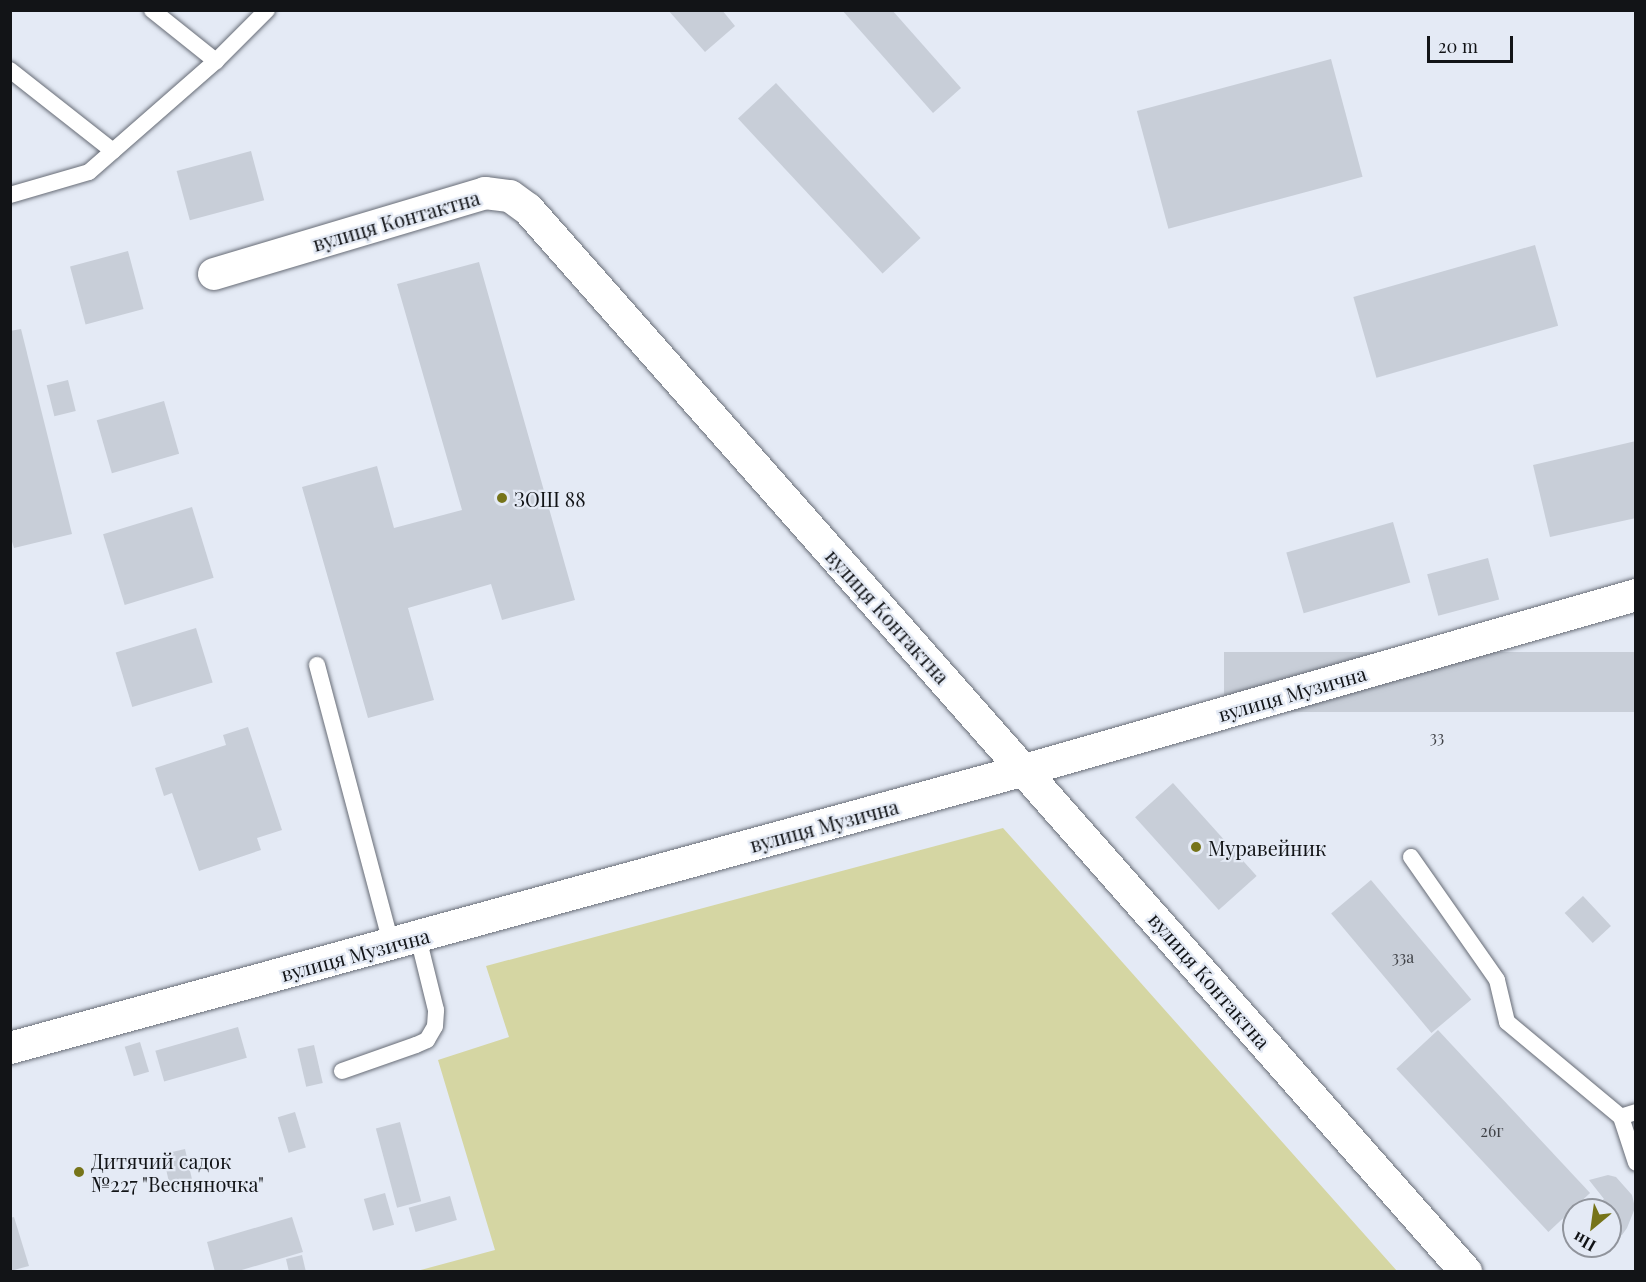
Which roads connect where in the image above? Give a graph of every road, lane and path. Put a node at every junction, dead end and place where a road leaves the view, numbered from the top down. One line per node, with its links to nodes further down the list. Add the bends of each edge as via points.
1 (152, 10): 3 (lane)
2 (267, 10): 3 (lane)
3 (216, 61): 5 (lane)
4 (10, 70): 5 (lane)
5 (113, 151): 6 (lane, via 89,172)
6 (10, 195)
7 (214, 274): 10 (street, вулиця Контактна, via 485,193 510,196 528,209)
8 (1635, 595): 10 (street, вулиця Музична)
9 (317, 665): 12 (lane)
10 (1025, 770): 12 (street, вулиця Музична); 17 (street, вулиця Контактна)
11 (1411, 857): 15 (lane, via 1497,980 1507,1022)
12 (404, 940): 13 (street, вулиця Музична); 14 (lane, via 436,1010 435,1026 427,1040 416,1046)
13 (10, 1048)
14 (342, 1071)
15 (1628, 1114): 16 (lane)
16 (1635, 1163)
17 (1466, 1272)

